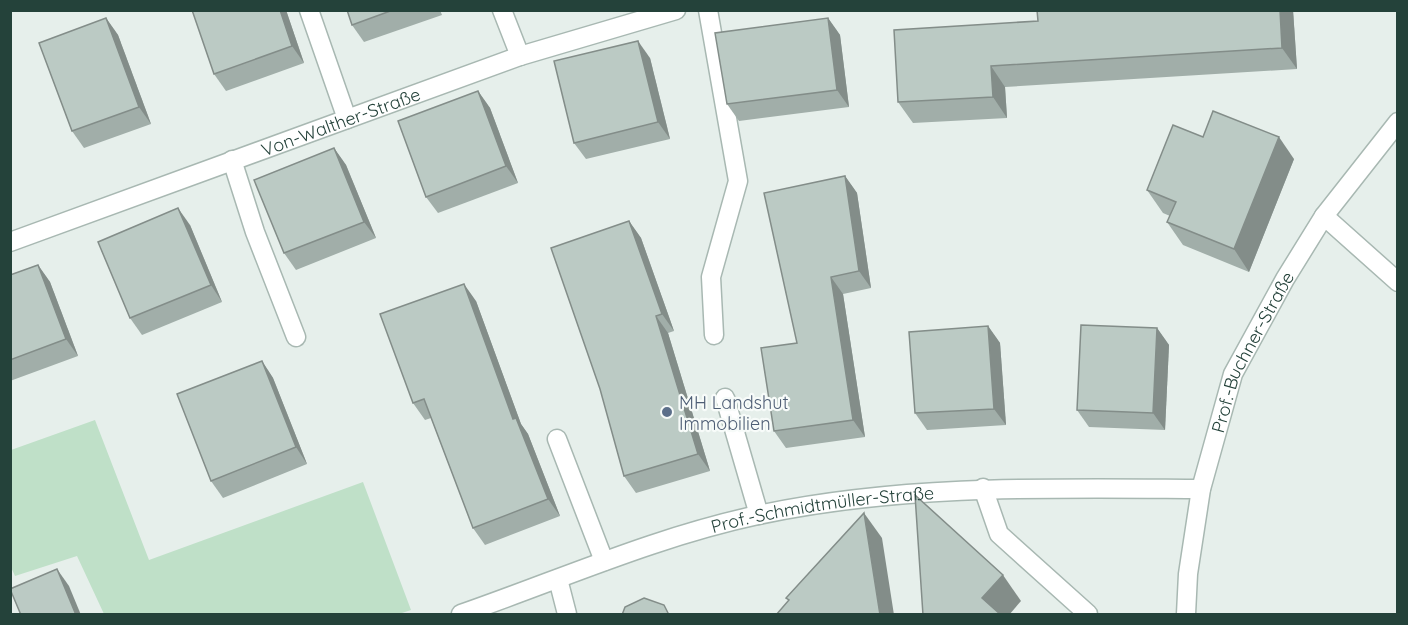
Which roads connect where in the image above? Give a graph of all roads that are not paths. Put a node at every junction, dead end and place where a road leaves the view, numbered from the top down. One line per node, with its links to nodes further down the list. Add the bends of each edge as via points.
1 (309, 10): 6 (street)
2 (502, 10): 5 (street)
3 (676, 10): 5 (street, Von-Walther-Straße)
4 (708, 10): 12 (street, via 738,181 711,277)
5 (520, 56): 6 (street, Von-Walther-Straße)
6 (347, 118): 8 (street, Von-Walther-Straße)
7 (1398, 122): 9 (street, Prof.-Buchner-Straße)
8 (232, 160): 10 (street, Von-Walther-Straße); 13 (street)
9 (1324, 216): 11 (street); 17 (street, Prof.-Buchner-Straße, via 1233,374)
10 (10, 242)
11 (1398, 282)
12 (714, 335)
13 (296, 337)
14 (725, 398): 18 (street)
15 (557, 439): 19 (street)
16 (983, 488): 17 (street, Prof.-Schmidtmüller-Straße); 18 (street, Prof.-Schmidtmüller-Straße, via 865,499); 23 (street, via 999,534)
17 (1201, 489): 24 (street, Prof.-Buchner-Straße)
18 (759, 515): 19 (street, Prof.-Schmidtmüller-Straße, via 694,531)
19 (604, 561): 20 (street, Prof.-Schmidtmüller-Straße)
20 (558, 579): 21 (street, Prof.-Schmidtmüller-Straße); 22 (street)
21 (473, 612)
22 (567, 615)
23 (1088, 615)
24 (1186, 615)

